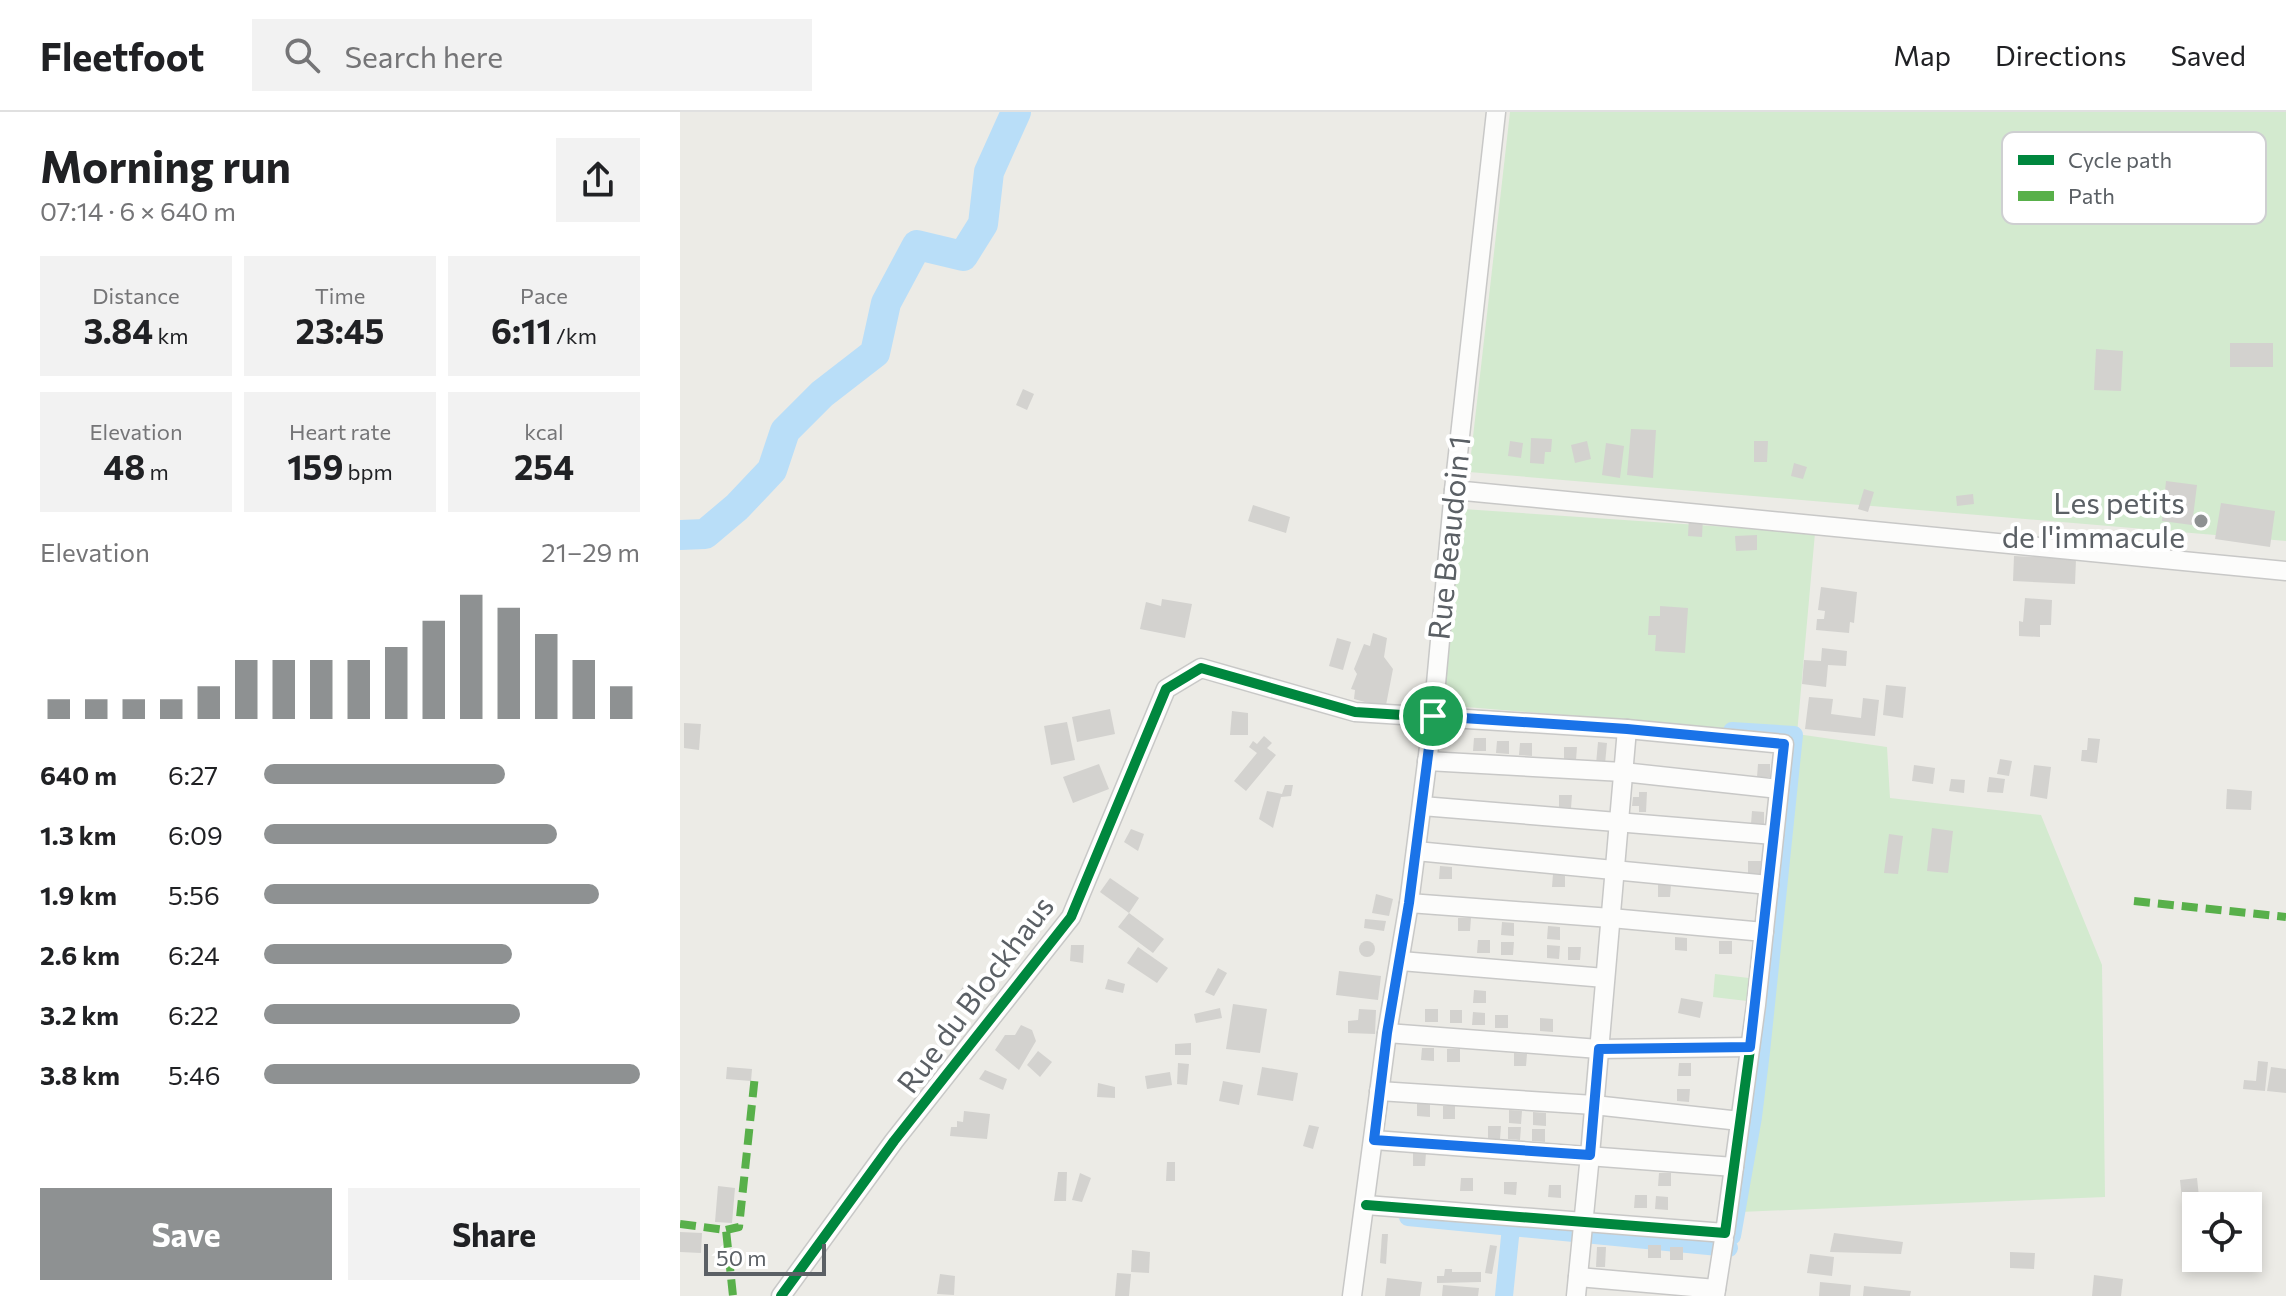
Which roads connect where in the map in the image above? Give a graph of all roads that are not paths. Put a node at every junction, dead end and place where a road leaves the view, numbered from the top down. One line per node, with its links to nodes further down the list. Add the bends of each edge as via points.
1 (1496, 112): 2 (street, Rue Beaudoin 1)
2 (1454, 490): 3 (street); 4 (street, Rue Beaudoin 1)
3 (2286, 571)
4 (1433, 716): 5 (street, Rue du Blockhaus); 6 (street, Rue Beaudoin 1); 34 (street, Rue du Blockhaus, via 1355,712 1201,668 1166,689 1071,917 894,1141)
5 (1627, 729): 7 (street); 8 (street, Rue du Blockhaus, via 1784,744)
6 (1427, 761): 7 (street); 9 (street, Rue Beaudoin 1)
7 (1623, 772): 8 (street); 10 (street)
8 (1779, 789): 11 (street)
9 (1422, 806): 10 (street); 12 (street, Rue Beaudoin 1)
10 (1619, 822): 11 (street); 13 (street)
11 (1774, 835): 14 (street)
12 (1416, 851): 13 (street); 15 (street, Rue Beaudoin 1)
13 (1614, 869): 14 (street); 16 (street)
14 (1769, 885): 17 (street)
15 (1409, 903): 16 (street); 18 (street, Rue Beaudoin 1)
16 (1611, 918): 17 (street); 19 (street)
17 (1764, 932): 21 (street)
18 (1401, 961): 19 (street); 20 (street, Rue Beaudoin 1)
19 (1605, 978): 22 (street)
20 (1387, 1033): 22 (street); 23 (street, Rue Beaudoin 1)
21 (1750, 1047): 22 (street); 25 (street)
22 (1599, 1049): 24 (street)
23 (1379, 1091): 24 (street); 26 (street, Rue Beaudoin 1)
24 (1594, 1105): 25 (street); 27 (street)
25 (1740, 1121): 28 (street)
26 (1374, 1140): 27 (street); 29 (street, Rue Beaudoin 1)
27 (1590, 1155): 28 (street); 30 (street)
28 (1734, 1167): 30 (street, via 1725,1233)
29 (1366, 1205): 30 (street); 35 (street, Rue Beaudoin 1)
30 (1583, 1229): 32 (street)
31 (1723, 1245): 33 (street)
32 (1577, 1286): 33 (street)
33 (1715, 1292)
34 (781, 1296)
35 (1352, 1296)

